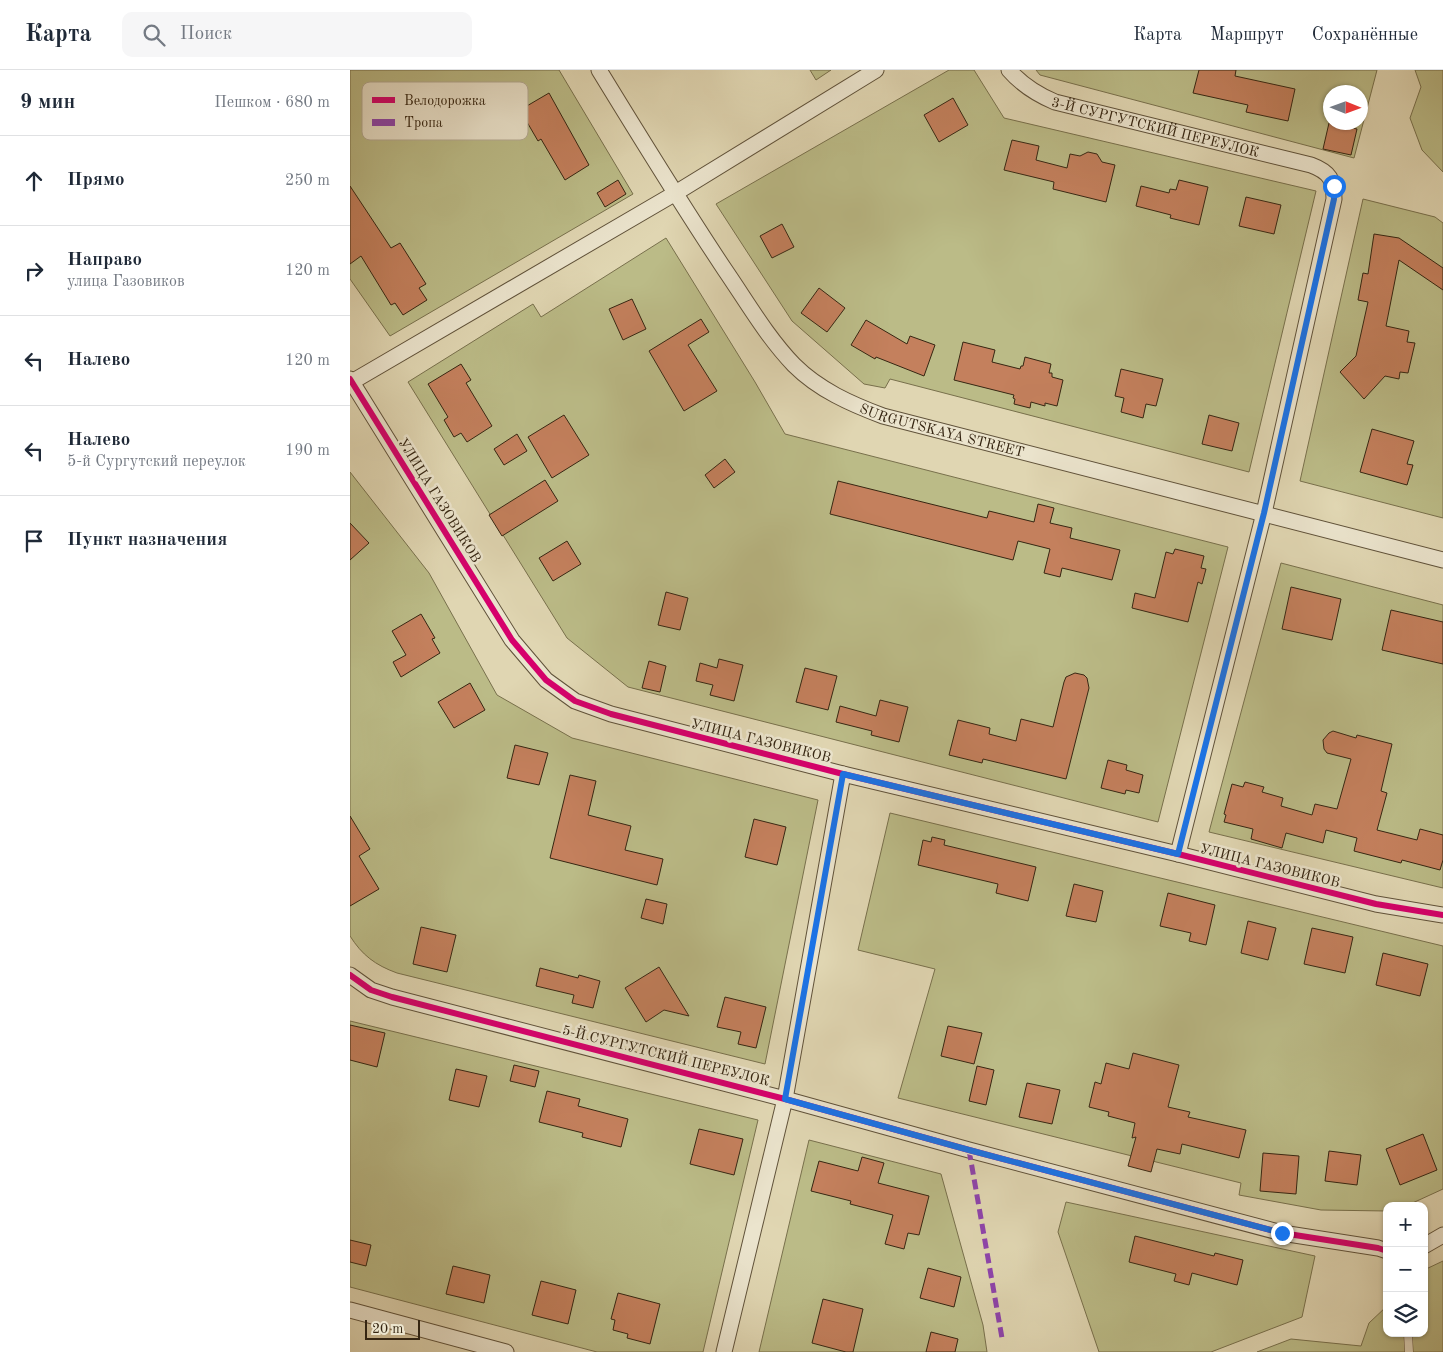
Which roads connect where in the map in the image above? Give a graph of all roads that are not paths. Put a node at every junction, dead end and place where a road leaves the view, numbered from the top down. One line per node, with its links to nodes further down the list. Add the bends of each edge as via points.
1 (599, 70): 4 (street, SURGUTSKAYA STREET)
2 (876, 70): 4 (street)
3 (1008, 70): 6 (street, 3-Й СУРГУТСКИЙ ПЕРЕУЛОК, via 1019,82 1055,102 1311,165 1329,176 1334,186 1334,199)
4 (674, 194): 5 (street); 6 (street, SURGUTSKAYA STREET, via 767,333 789,360 824,389 852,405 883,416)
5 (351, 381): 8 (street, УЛИЦА ГАЗОВИКОВ, via 512,640 546,680 575,700 611,714)
6 (1264, 513): 7 (street, SURGUTSKAYA STREET); 9 (street)
7 (1443, 560)
8 (843, 774): 9 (street, УЛИЦА ГАЗОВИКОВ); 12 (street)
9 (1178, 854): 10 (street, УЛИЦА ГАЗОВИКОВ, via 1376,904)
10 (1443, 915)
11 (350, 976): 12 (street, 5-Й СУРГУТСКИЙ ПЕРЕУЛОК, via 371,990 392,998)
12 (785, 1099): 15 (street, 5-Й СУРГУТСКИЙ ПЕРЕУЛОК, via 1282,1233); 19 (street)
13 (1443, 1234): 14 (street)
14 (1428, 1243)
15 (1383, 1250)
16 (350, 1310): 18 (street)
17 (1408, 1337): 20 (lane)
18 (506, 1352)
19 (724, 1352)
20 (1409, 1352)

